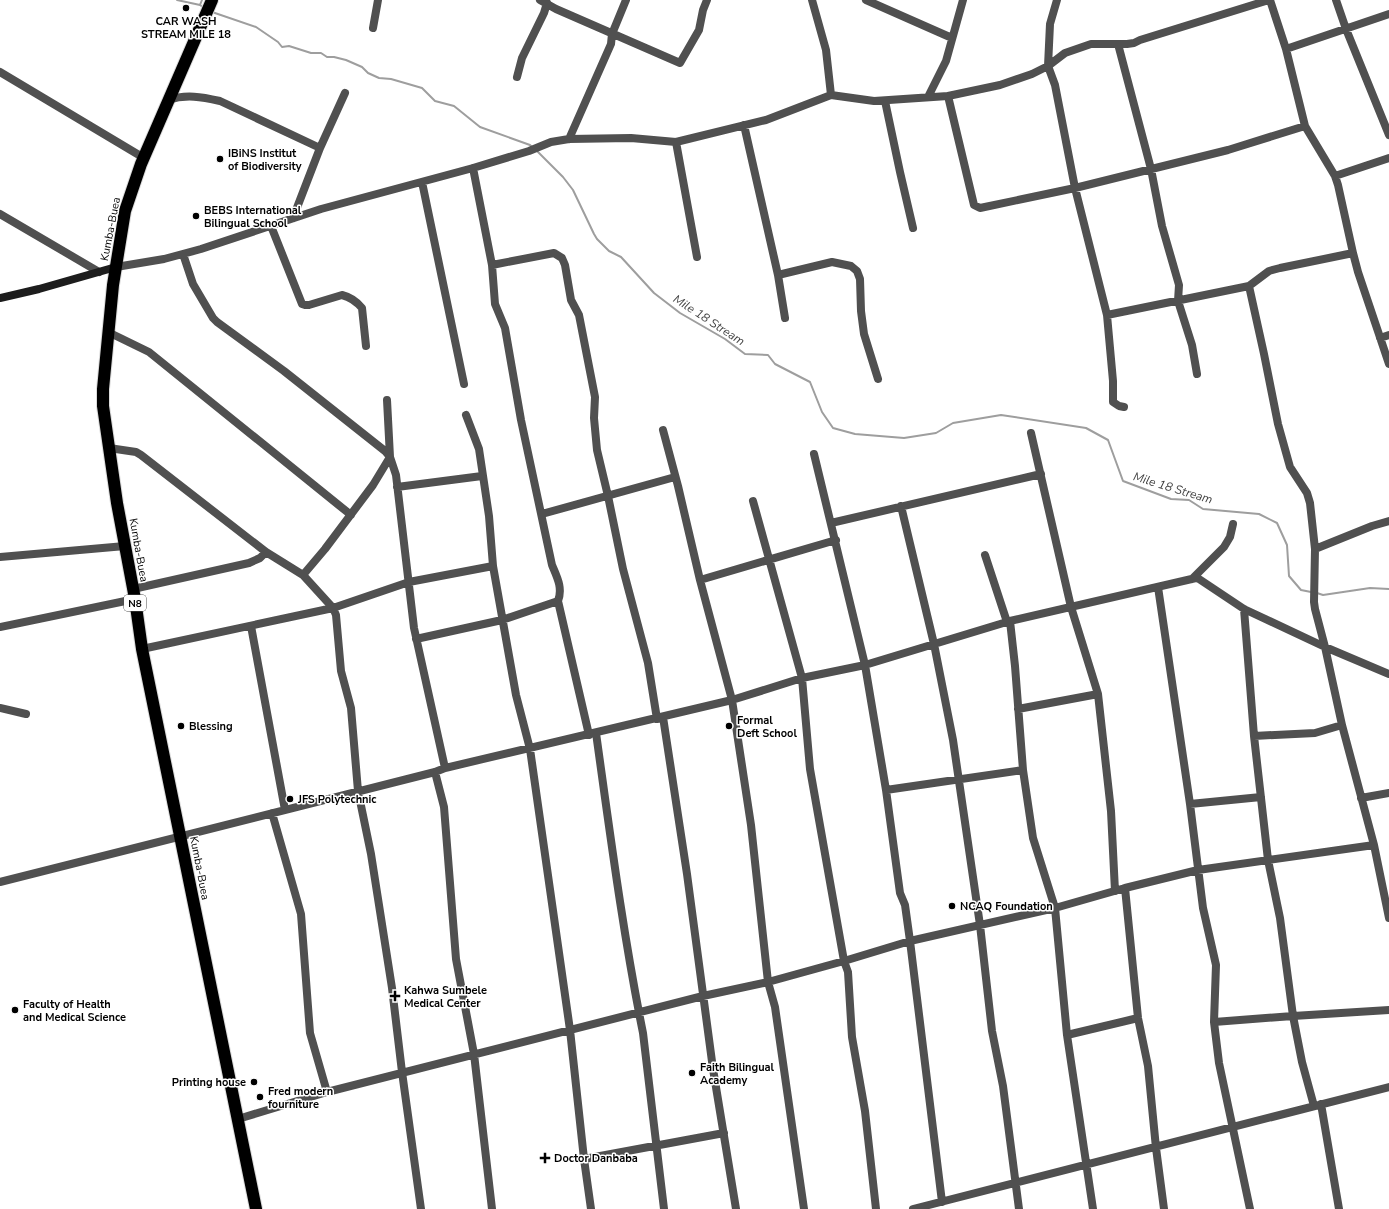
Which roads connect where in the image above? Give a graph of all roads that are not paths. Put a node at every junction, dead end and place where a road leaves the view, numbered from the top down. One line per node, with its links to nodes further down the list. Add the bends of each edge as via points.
1 (212, 0): 26 (highway, Kumba-Buea / N8)
2 (378, 0): 13 (street)
3 (626, 0): 15 (street)
4 (707, 0): 15 (street, via 699,30 680,63)
5 (812, 0): 23 (street, via 826,50)
6 (866, 0): 16 (street)
7 (963, 0): 16 (street)
8 (1057, 0): 19 (street, via 1050,24)
9 (1270, 0): 17 (street, via 1134,43); 18 (street)
10 (1336, 0): 14 (street)
11 (544, 2): 15 (street); 21 (street, via 544,13 522,58)
12 (1389, 14): 14 (street)
13 (373, 28)
14 (1346, 29): 18 (street); 30 (street)
15 (612, 34): 31 (street, via 611,44)
16 (952, 38): 25 (street, via 946,61)
17 (1118, 44): 19 (street, via 1091,44 1065,53); 37 (street)
18 (1286, 49): 29 (street)
19 (1048, 66): 24 (street, via 1000,85); 40 (street, via 1055,85)
20 (0, 72): 34 (street)
21 (517, 77)
22 (345, 93): 33 (street)
23 (831, 95): 27 (street, via 865,101); 28 (street, via 775,117)
24 (948, 96): 25 (street); 40 (street, via 974,205 980,208)
25 (928, 97): 27 (street)
26 (168, 100): 33 (street, via 186,96 220,102); 34 (highway, Kumba-Buea / N8)
27 (885, 101): 44 (street)
28 (744, 125): 32 (street); 51 (street)
29 (1305, 126): 37 (street, via 1228,150); 38 (street)
30 (1389, 135)
31 (570, 139): 32 (street, via 631,138); 36 (street, via 550,142)
32 (676, 142): 47 (street)
33 (320, 148): 42 (street)
34 (144, 158): 49 (highway, Kumba-Buea / N8, via 125,211)
35 (1389, 158): 38 (street)
36 (473, 168): 39 (street); 48 (street)
37 (1151, 169): 40 (street); 54 (street, via 1162,226 1179,285)
38 (1335, 176): 45 (street)
39 (422, 182): 42 (street); 64 (street)
40 (1075, 188): 55 (street)
41 (0, 214): 50 (street)
42 (293, 218): 43 (street)
43 (271, 226): 46 (street); 60 (street, via 302,304 309,305 342,295 354,300 362,308)
44 (913, 228)
45 (1352, 253): 52 (street, via 1269,271); 59 (street)
46 (183, 254): 49 (street); 72 (street, via 193,284 213,318 355,426)
47 (697, 257)
48 (492, 265): 77 (street, via 554,253 562,258 570,300 580,315 595,397 597,450); 80 (street, via 496,309 505,328 521,420)
49 (116, 267): 50 (street); 57 (highway, Kumba-Buea / N8)
50 (99, 272): 53 (street)
51 (778, 275): 56 (street); 63 (street, via 832,262 851,266 857,271 860,279 864,334)
52 (1249, 286): 54 (street); 87 (street, via 1278,424 1290,467 1307,493 1310,503)
53 (0, 298)
54 (1178, 301): 55 (street); 62 (street, via 1192,345)
55 (1107, 315): 66 (street, via 1113,402)
56 (785, 318)
57 (108, 332): 70 (highway, Kumba-Buea / N8, via 102,398); 81 (street, via 149,352)
58 (1389, 335): 59 (street)
59 (1380, 338): 61 (street)
60 (366, 346)
61 (1389, 364)
62 (1197, 374)
63 (878, 379)
64 (464, 384)
65 (387, 400): 72 (street)
66 (1124, 407)
67 (466, 415): 74 (street, via 479,449)
68 (663, 430): 75 (street)
69 (1031, 433): 73 (street)
70 (109, 448): 86 (highway, Kumba-Buea / N8); 88 (street, via 141,454)
71 (814, 454): 83 (street)
72 (390, 457): 76 (street); 81 (street)
73 (1041, 474): 79 (street); 100 (street)
74 (482, 476): 76 (street); 92 (street, via 490,524)
75 (675, 477): 77 (street); 95 (street)
76 (397, 487): 96 (street)
77 (608, 496): 80 (street); 119 (street, via 623,569)
78 (753, 501): 91 (street)
79 (901, 506): 83 (street); 108 (street)
80 (542, 514): 99 (street, via 552,565 560,590)
81 (351, 515): 93 (street)
82 (1389, 521): 87 (street)
83 (831, 523): 85 (street)
84 (1233, 524): 94 (street, via 1224,547)
85 (836, 540): 91 (street); 111 (street)
86 (125, 546): 90 (street); 98 (highway, Kumba-Buea / N8)
87 (1315, 549): 109 (street, via 1314,602)
88 (266, 552): 93 (street); 98 (street, via 249,563)
89 (985, 555): 104 (street)
90 (0, 557)
91 (770, 558): 95 (street); 113 (street)
92 (493, 566): 96 (street); 103 (street)
93 (303, 576): 101 (street)
94 (1192, 579): 97 (street); 102 (street, via 1200,579)
95 (700, 580): 115 (street)
96 (409, 582): 101 (street); 107 (street)
97 (1158, 587): 100 (street); 133 (street)
98 (134, 594): 106 (street); 110 (highway, Kumba-Buea / N8)
99 (558, 601): 103 (street); 121 (street)
100 (1071, 606): 104 (street); 114 (street)
101 (333, 608): 105 (street); 129 (street, via 337,620 341,671 352,716)
102 (1244, 609): 109 (street); 122 (street)
103 (502, 620): 107 (street); 123 (street, via 516,695)
104 (1008, 622): 108 (street); 117 (street)
105 (251, 626): 110 (street); 134 (street)
106 (0, 627)
107 (416, 639): 124 (street)
108 (934, 644): 111 (street); 127 (street)
109 (1325, 647): 112 (street); 120 (street)
110 (142, 649): 136 (highway, Kumba-Buea / N8)
111 (865, 665): 113 (street); 128 (street)
112 (1389, 674)
113 (802, 678): 115 (street); 147 (street, via 810,769)
114 (1098, 694): 117 (street); 142 (street, via 1111,811)
115 (732, 700): 119 (street); 148 (street, via 751,825)
116 (0, 708): 118 (street)
117 (1018, 710): 125 (street)
118 (26, 714)
119 (660, 718): 121 (street); 149 (street, via 687,874)
120 (1342, 725): 122 (street, via 1315,733); 132 (street)
121 (592, 734): 123 (street); 151 (street)
122 (1254, 736): 131 (street)
123 (530, 749): 124 (street); 155 (street)
124 (445, 768): 126 (street)
125 (1023, 770): 127 (street); 143 (street, via 1033,838)
126 (435, 772): 129 (street); 157 (street, via 444,806 456,959)
127 (959, 778): 128 (street); 145 (street)
128 (886, 790): 146 (street, via 900,893 905,905)
129 (358, 791): 134 (street); 158 (street, via 371,854 392,988)
130 (1389, 793): 132 (street)
131 (1261, 797): 133 (street); 138 (street)
132 (1361, 798): 137 (street)
133 (1190, 804): 139 (street)
134 (285, 810): 135 (street)
135 (272, 813): 136 (street); 160 (street, via 301,914 310,1033)
136 (181, 836): 140 (street); 162 (highway, Kumba-Buea / N8)
137 (1374, 845): 138 (street); 144 (street)
138 (1268, 860): 139 (street); 152 (street, via 1280,918)
139 (1198, 870): 141 (street); 154 (street, via 1203,908 1216,965)
140 (0, 882)
141 (1125, 888): 142 (street); 153 (street)
142 (1115, 891): 143 (street)
143 (1055, 908): 145 (street); 156 (street)
144 (1389, 918)
145 (980, 925): 146 (street); 169 (street, via 992,1031)
146 (910, 940): 147 (street); 170 (street)
147 (844, 961): 148 (street); 179 (street, via 848,972 852,1037 865,1111)
148 (768, 982): 149 (street); 178 (street, via 777,1014)
149 (703, 996): 151 (street); 164 (street)
150 (1389, 1010): 152 (street)
151 (638, 1012): 155 (street); 165 (street, via 643,1033)
152 (1294, 1016): 154 (street); 161 (street, via 1302,1062)
153 (1138, 1018): 156 (street); 166 (street, via 1148,1066)
154 (1214, 1022): 163 (street)
155 (570, 1030): 157 (street); 167 (street)
156 (1067, 1035): 168 (street)
157 (474, 1054): 158 (street); 174 (street)
158 (402, 1072): 160 (street); 173 (street)
159 (1389, 1087): 161 (street)
160 (327, 1092): 162 (street)
161 (1318, 1105): 163 (street); 184 (street)
162 (238, 1119): 172 (highway, Kumba-Buea / N8)
163 (1232, 1127): 166 (street); 183 (street)
164 (724, 1133): 165 (street); 177 (street)
165 (657, 1146): 167 (street); 176 (street)
166 (1156, 1148): 168 (street); 182 (street)
167 (584, 1160): 175 (street)
168 (1086, 1165): 169 (street); 181 (street)
169 (1017, 1182): 170 (street); 180 (street)
170 (942, 1202): 171 (street)
171 (918, 1208)
172 (256, 1209)
173 (421, 1209)
174 (492, 1209)
175 (591, 1209)
176 (664, 1209)
177 (736, 1209)
178 (804, 1209)
179 (876, 1209)
180 (1019, 1209)
181 (1093, 1209)
182 (1164, 1209)
183 (1250, 1209)
184 (1339, 1209)

